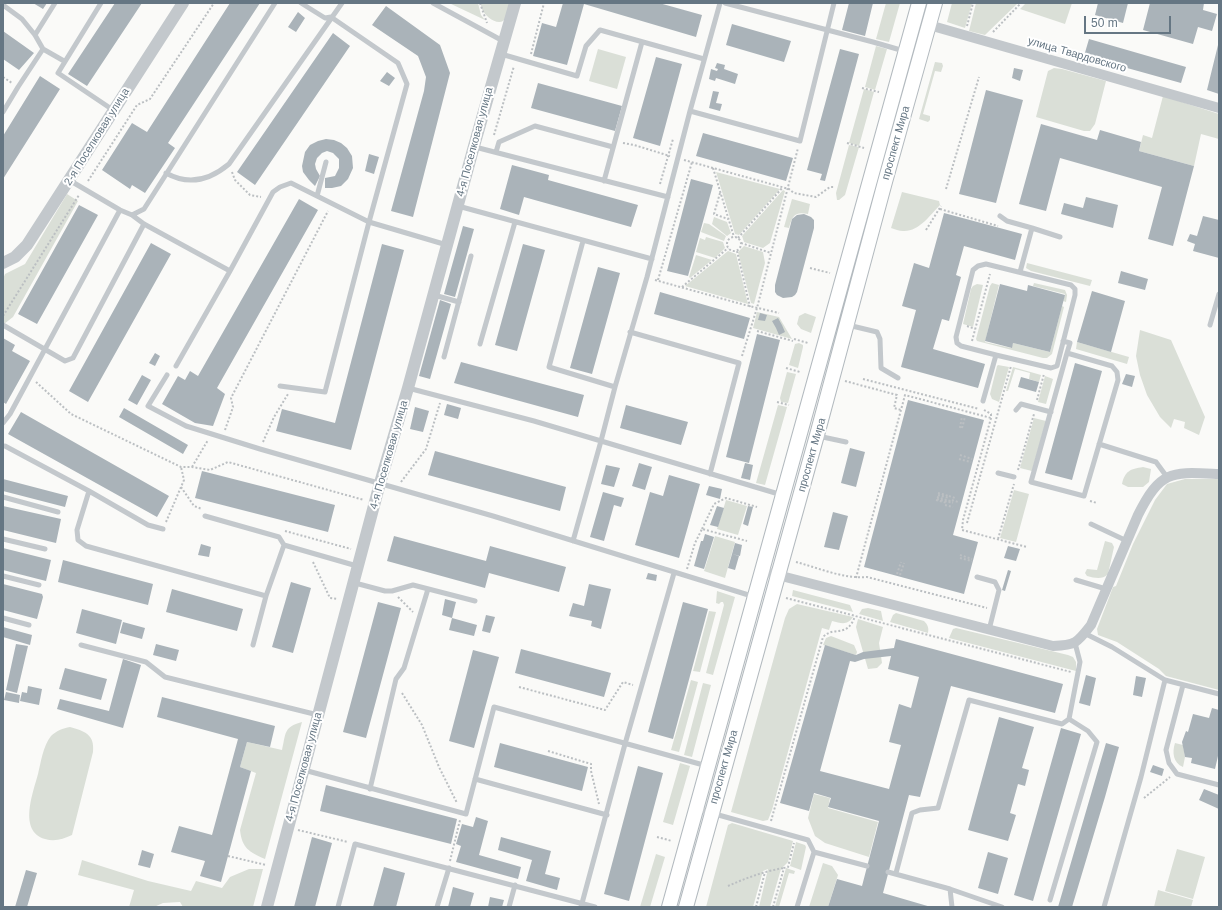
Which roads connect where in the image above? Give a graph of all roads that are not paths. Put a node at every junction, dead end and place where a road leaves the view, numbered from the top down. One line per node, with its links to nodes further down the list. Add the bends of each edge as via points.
1 (55, 3): 18 (lane)
2 (101, 3): 25 (lane)
3 (183, 3): 27 (street, 2-я Поселковая улица)
4 (274, 3): 34 (lane)
5 (301, 3): 15 (lane, via 325,18)
6 (342, 3): 15 (lane)
7 (433, 3): 19 (lane)
8 (515, 3): 19 (street, 4-я Поселковая улица)
9 (720, 3): 24 (lane)
10 (725, 3): 17 (lane)
11 (834, 3): 17 (lane)
12 (919, 3): 22 (main road, проспект Мира)
13 (935, 3): 16 (main road, проспект Мира)
14 (3, 6): 18 (lane, via 22,20)
15 (331, 17): 34 (lane, via 229,164 220,172 194,180 182,180); 43 (lane, via 398,63 407,84)
16 (929, 25): 26 (street, улица Твардовского); 59 (main road, проспект Мира)
17 (826, 30): 22 (lane); 28 (lane, via 800,141)
18 (35, 36): 21 (lane)
19 (503, 41): 23 (street, 4-я Поселковая улица)
20 (642, 42): 23 (lane, via 600,30 586,46 577,76); 24 (lane); 30 (lane)
21 (43, 49): 25 (lane); 29 (lane)
22 (905, 52): 64 (main road, проспект Мира)
23 (500, 54): 31 (street, 4-я Поселковая улица)
24 (704, 59): 28 (lane)
25 (64, 61): 27 (lane, via 58,73)
26 (1219, 108)
27 (113, 110): 35 (street, 2-я Поселковая улица)
28 (690, 111): 38 (lane)
29 (3, 112)
30 (614, 145): 32 (lane, via 535,126 499,142); 36 (lane)
31 (474, 146): 32 (lane); 39 (street, 4-я Поселковая улица)
32 (496, 152): 36 (lane)
33 (326, 162): 37 (lane)
34 (166, 173): 41 (lane, via 144,209)
35 (69, 180): 40 (lane); 52 (street, 2-я Поселковая улица, via 27,245 15,257)
36 (604, 181): 38 (lane)
37 (317, 196): 43 (lane); 53 (lane, via 291,183 273,192)
38 (668, 197): 51 (lane)
39 (458, 206): 44 (lane); 49 (street, 4-я Поселковая улица)
40 (120, 210): 41 (lane); 65 (lane)
41 (132, 215): 45 (lane)
42 (1000, 216): 46 (lane, via 1007,221)
43 (369, 222): 49 (lane); 72 (lane, via 325,392)
44 (515, 222): 48 (lane); 63 (lane)
45 (144, 224): 53 (lane); 65 (lane, via 73,358 65,361)
46 (1032, 228): 47 (lane); 54 (lane)
47 (1060, 237)
48 (583, 241): 51 (lane); 73 (lane, via 549,367)
49 (448, 246): 56 (street, 4-я Поселковая улица)
50 (471, 256): 57 (lane)
51 (652, 258): 61 (lane)
52 (3, 263)
53 (230, 271): 69 (lane)
54 (1020, 272): 62 (lane, via 1071,285 1075,289); 67 (lane, via 986,264 973,270 956,337 957,343)
55 (1219, 294): 60 (lane)
56 (434, 295): 57 (lane); 74 (street, 4-я Поселковая улица)
57 (458, 302): 68 (lane)
58 (3, 325): 65 (lane)
59 (847, 325): 64 (main road, проспект Мира); 71 (lane, via 877,332 880,339 881,368)
60 (1210, 325)
61 (630, 332): 73 (lane); 84 (lane, via 739,362)
62 (1063, 342): 66 (lane, via 1070,343); 67 (lane, via 1057,366 1051,368)
63 (480, 344)
64 (833, 346): 79 (main road, проспект Мира); 91 (main road, проспект Мира)
65 (45, 349): 78 (lane)
66 (1067, 353): 77 (lane); 82 (lane, via 1112,366 1118,372 1118,380)
67 (996, 355): 75 (lane)
68 (444, 358)
69 (176, 366)
70 (167, 375): 89 (lane, via 148,406 186,426)
71 (898, 378)
72 (280, 386)
73 (615, 387): 80 (lane)
74 (408, 388): 80 (lane); 89 (street, 4-я Поселковая улица)
75 (983, 401)
76 (1016, 410): 77 (lane, via 1021,404)
77 (1051, 412): 82 (lane, via 1030,482 1084,496)
78 (3, 423)
79 (818, 435): 81 (lane); 105 (main road, проспект Мира)
80 (601, 441): 84 (lane); 98 (lane)
81 (846, 442)
82 (1099, 444): 87 (lane, via 1156,462)
83 (5, 446): 90 (lane)
84 (710, 474): 91 (lane)
85 (998, 474): 88 (lane)
86 (1219, 474): 87 (street, via 1183,473)
87 (1167, 477): 99 (street, via 1159,482 1144,502)
88 (1015, 478)
89 (380, 483): 98 (lane); 102 (street, 4-я Поселковая улица)
90 (89, 491): 96 (lane, via 148,525); 113 (lane, via 77,530 78,540 86,546)
91 (783, 495): 103 (main road, проспект Мира)
92 (3, 498): 93 (lane)
93 (58, 512)
94 (205, 516): 100 (lane, via 279,537)
95 (1091, 524): 99 (lane)
96 (163, 529)
97 (3, 539): 101 (lane)
98 (573, 541): 104 (lane)
99 (1127, 542): 112 (street)
100 (284, 545): 102 (lane); 113 (lane)
101 (46, 549)
102 (359, 566): 109 (street, 4-я Поселковая улица)
103 (762, 571): 105 (street); 114 (main road, проспект Мира)
104 (674, 573): 114 (lane); 128 (lane)
105 (778, 574): 118 (street); 135 (main road, проспект Мира)
106 (3, 576): 110 (lane)
107 (977, 577): 118 (lane, via 995,582 999,590)
108 (1076, 580): 112 (lane)
109 (355, 583): 111 (lane, via 385,591 413,585); 126 (street, 4-я Поселковая улица)
110 (39, 585)
111 (428, 589): 115 (lane); 133 (lane, via 404,668 396,679)
112 (1106, 589): 119 (street, via 1096,616)
113 (266, 596): 121 (lane)
114 (755, 597): 129 (main road, проспект Мира)
115 (475, 601)
116 (3, 618): 117 (lane)
117 (29, 625)
118 (989, 630): 120 (street, via 1053,646)
119 (1084, 633): 120 (street); 123 (lane)
120 (1075, 643): 127 (lane, via 1080,662)
121 (253, 645)
122 (81, 646): 126 (lane, via 146,662 165,677)
123 (1165, 680): 124 (lane); 156 (lane)
124 (1183, 685): 125 (lane); 132 (lane, via 1166,750 1169,763 1177,774)
125 (1219, 694)
126 (319, 716): 130 (street, 4-я Поселковая улица)
127 (1069, 719): 141 (lane, via 1062,724 969,700 938,808 912,813); 144 (lane, via 1088,731 1097,742)
128 (625, 744): 129 (lane); 131 (lane, via 494,707); 136 (lane)
129 (708, 766): 134 (main road, проспект Мира)
130 (303, 770): 133 (lane); 146 (street, 4-я Поселковая улица)
131 (475, 779): 133 (lane, via 466,814); 136 (lane)
132 (1219, 785)
133 (370, 789)
134 (696, 808): 135 (lane); 151 (main road, проспект Мира)
135 (712, 812): 137 (lane, via 808,840); 152 (main road, проспект Мира)
136 (604, 814): 145 (lane)
137 (814, 852): 138 (lane); 153 (lane)
138 (867, 866)
139 (449, 868): 142 (lane); 147 (lane, via 355,844); 148 (lane)
140 (888, 872): 141 (lane)
141 (896, 873): 143 (lane)
142 (515, 885): 145 (lane); 149 (lane)
143 (950, 889): 154 (lane); 155 (lane)
144 (1050, 900)
145 (582, 905): 150 (lane)
146 (267, 907)
147 (338, 907)
148 (437, 907)
149 (509, 907)
150 (595, 907)
151 (669, 907)
152 (686, 907)
153 (797, 907)
154 (952, 907)
155 (1002, 907)
156 (1104, 907)

